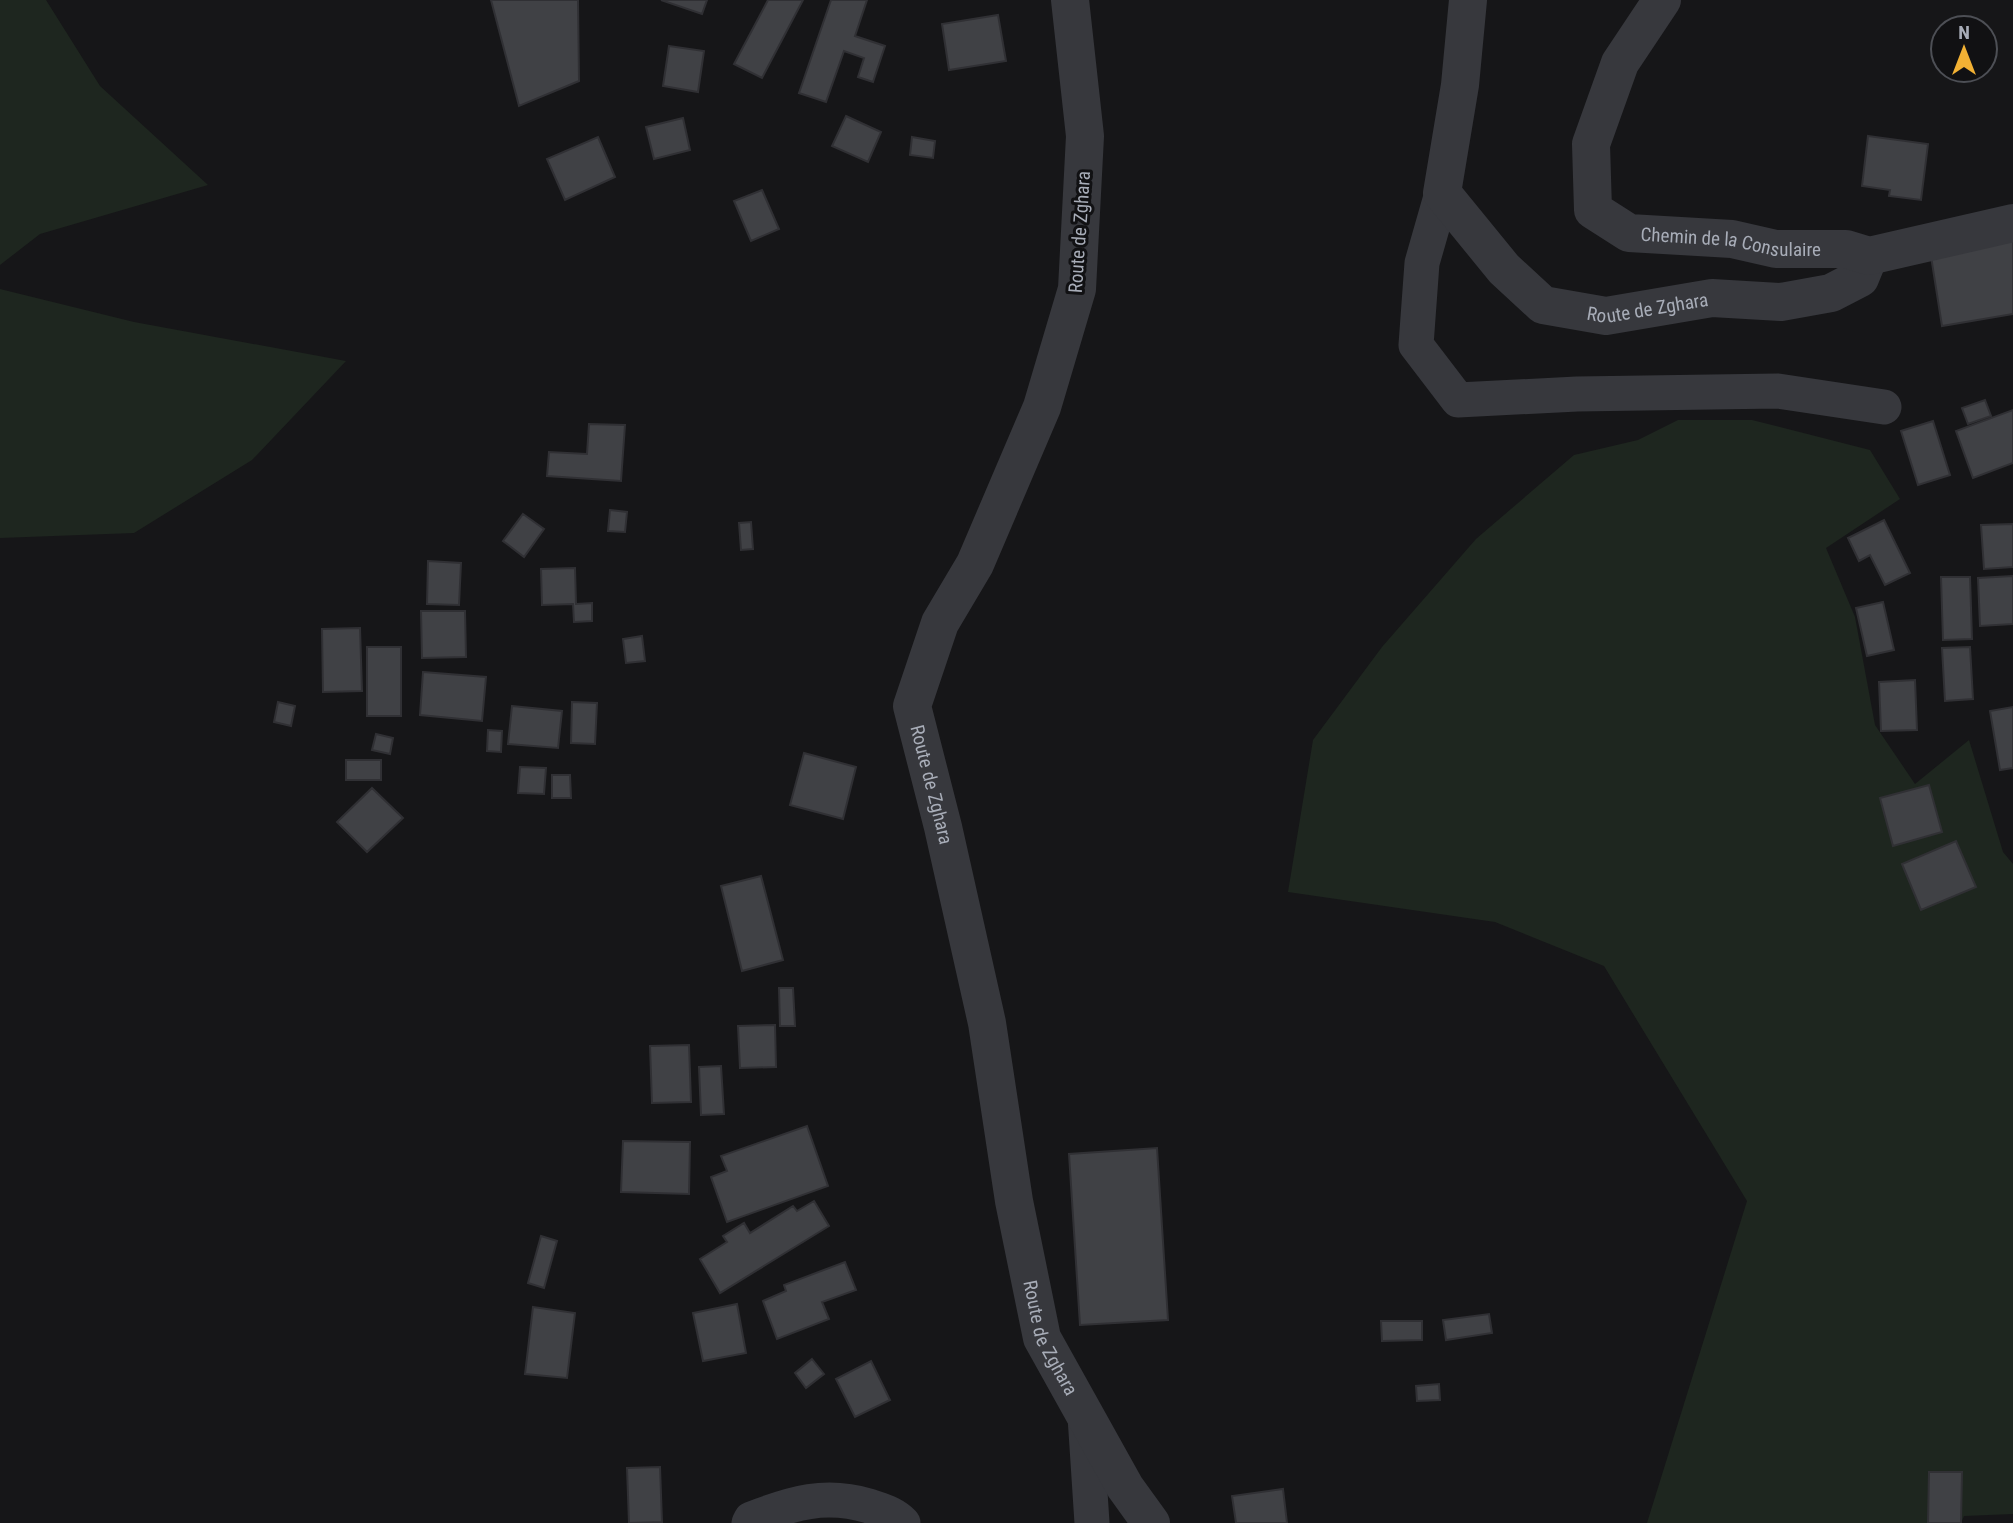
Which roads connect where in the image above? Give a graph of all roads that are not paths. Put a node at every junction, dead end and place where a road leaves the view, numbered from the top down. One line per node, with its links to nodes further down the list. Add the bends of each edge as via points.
1 (1070, 0): 8 (street, Route de Zghara, via 1085,136 1077,289 1042,407 975,564 940,623 912,705 987,1023 1014,1200 1042,1338)
2 (1468, 0): 4 (street)
3 (1662, 0): 6 (street, Chemin de la Consulaire, via 1620,63 1591,144 1593,210 1629,233 1732,239 1776,249 1846,249)
4 (1442, 193): 6 (street, Route de Zghara, via 1504,269 1543,305 1606,316 1712,298 1781,302 1830,293 1860,278); 7 (street, via 1422,263 1416,345 1458,400 1778,391)
5 (2013, 223): 6 (street, Chemin de la Consulaire)
6 (1869, 256)
7 (1884, 407)
8 (1085, 1416): 11 (street); 12 (street, Route de Zghara)
9 (749, 1523): 10 (street, via 791,1504 845,1499 894,1514)
10 (903, 1523)
11 (1092, 1523)
12 (1151, 1523)

